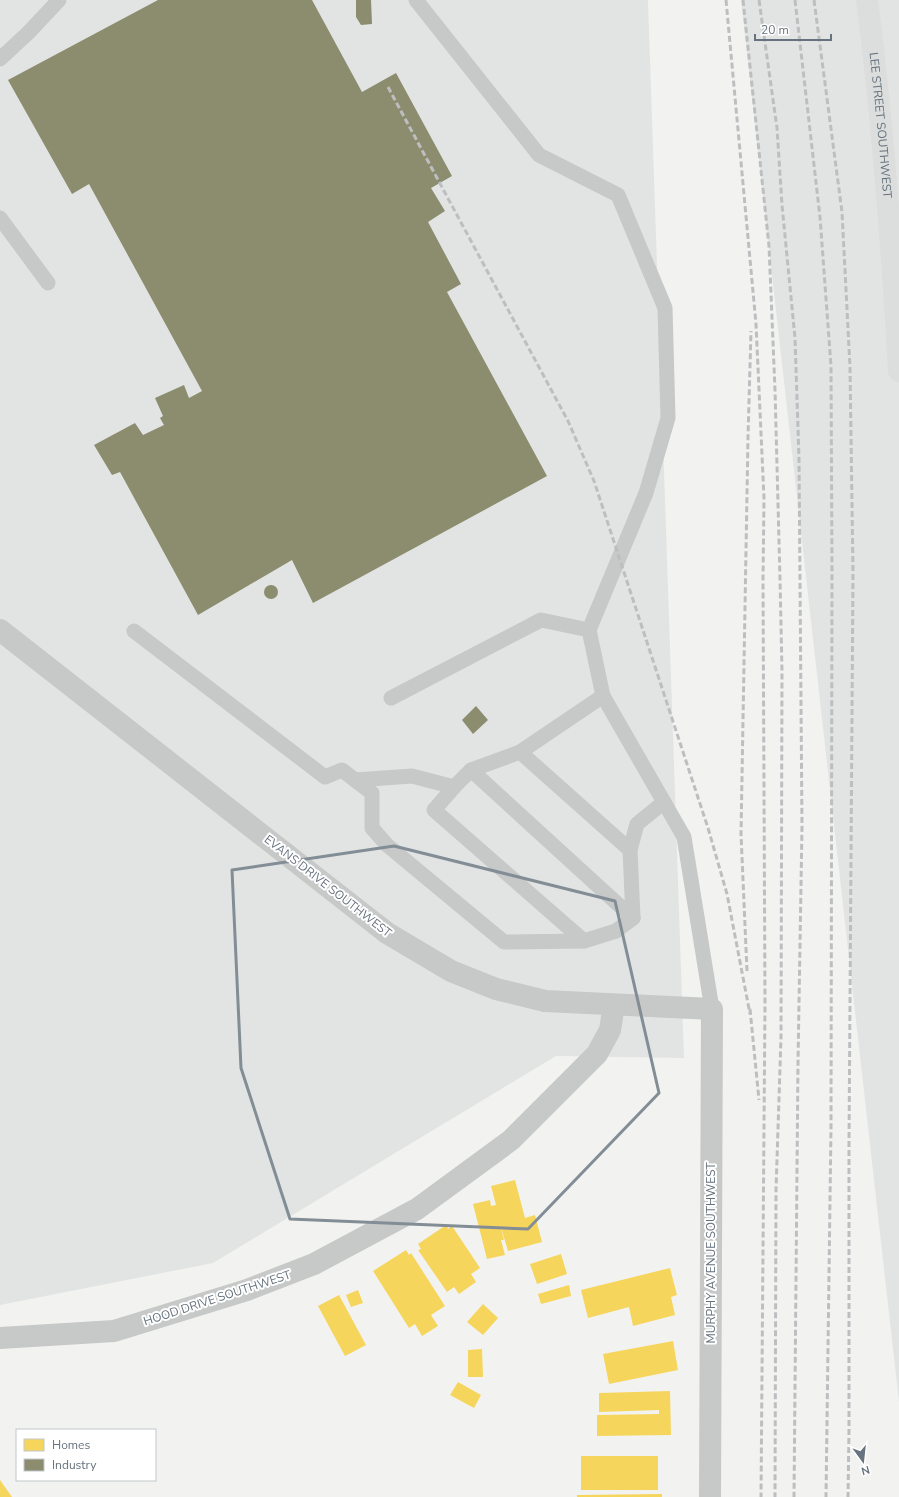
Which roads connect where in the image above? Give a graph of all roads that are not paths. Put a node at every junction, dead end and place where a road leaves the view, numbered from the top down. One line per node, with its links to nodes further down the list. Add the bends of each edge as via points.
1 (59, 0): 4 (lane)
2 (416, 0): 10 (lane, via 539,155 618,195 665,308 668,418 646,493)
3 (867, 0): 7 (main road, LEE STREET SOUTHWEST, via 891,238)
4 (0, 59)
5 (0, 218): 6 (lane)
6 (48, 283)
7 (899, 371)
8 (0, 630): 21 (street, EVANS DRIVE SOUTHWEST, via 387,933 451,970 496,989 545,1001)
9 (134, 630): 15 (lane, via 325,777 342,770)
10 (589, 630): 11 (lane); 12 (lane, via 540,620)
11 (603, 696): 13 (lane); 17 (lane)
12 (391, 698)
13 (520, 752): 14 (lane); 18 (lane)
14 (471, 770): 16 (lane); 19 (lane)
15 (355, 780): 16 (lane, via 412,776); 20 (lane, via 372,793 372,828 387,845 504,942)
16 (454, 787): 20 (lane, via 434,810)
17 (664, 802): 18 (lane, via 637,824); 22 (lane, via 684,837)
18 (630, 850): 19 (lane)
19 (632, 918): 20 (lane, via 616,931)
20 (584, 941)
21 (614, 1005): 22 (street, EVANS DRIVE SOUTHWEST); 23 (street, HOOD DRIVE SOUTHWEST, via 610,1030 597,1054 511,1140 417,1209 314,1264 240,1293 114,1331)
22 (712, 1009): 24 (street, MURPHY AVENUE SOUTHWEST)
23 (0, 1338)
24 (710, 1497)

